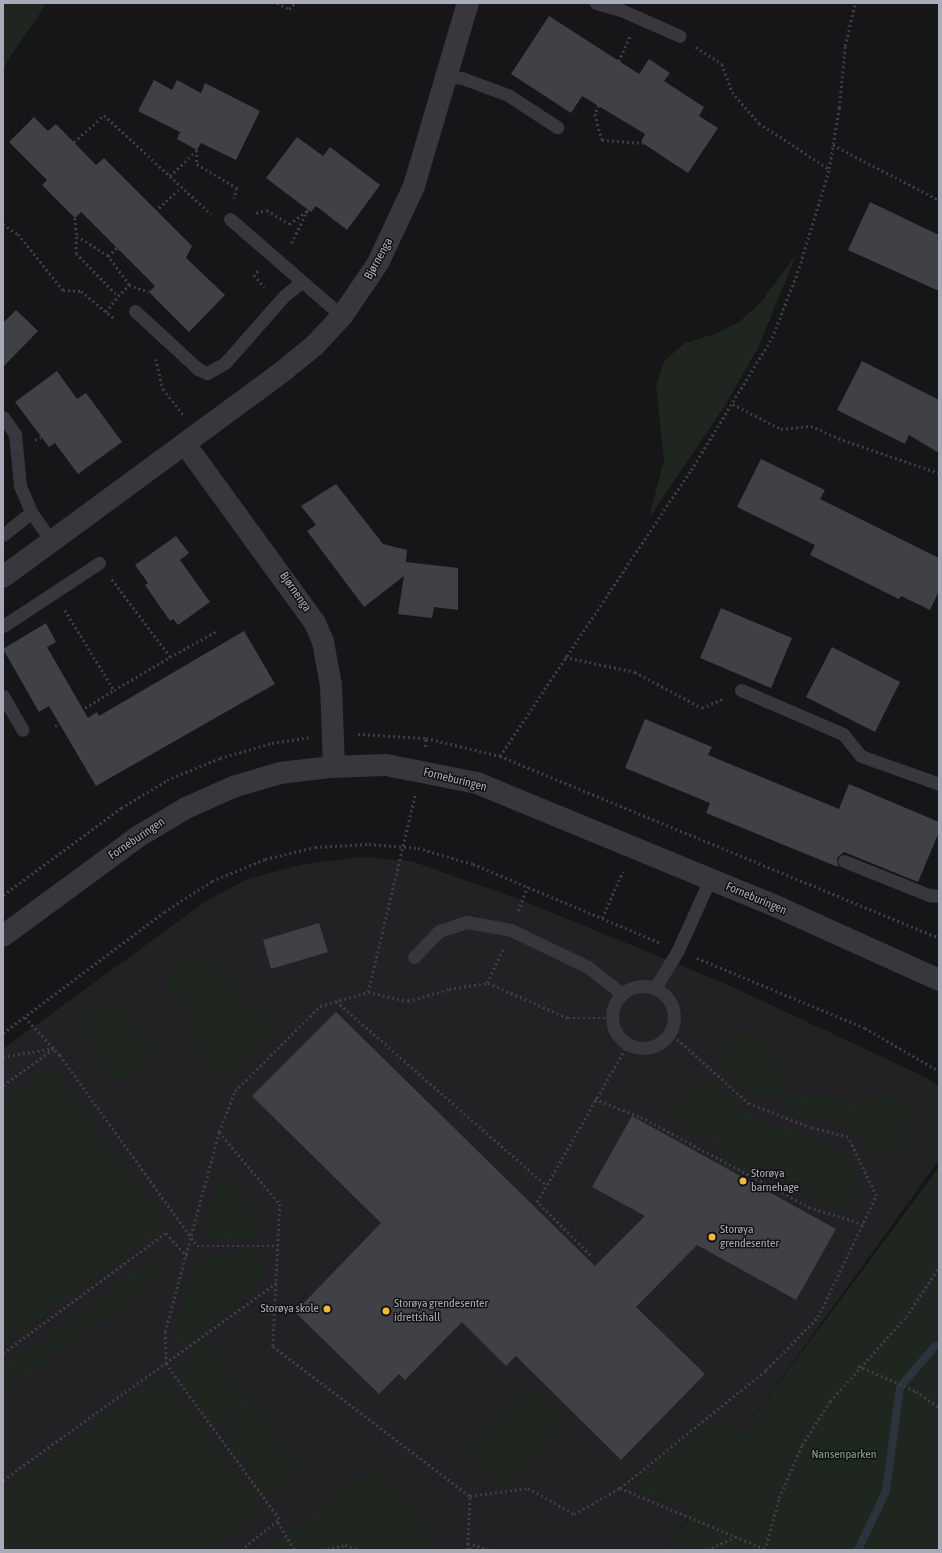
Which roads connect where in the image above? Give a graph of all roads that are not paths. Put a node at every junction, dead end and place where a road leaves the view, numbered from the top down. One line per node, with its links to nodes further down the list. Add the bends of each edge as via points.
1 (468, 3): 4 (street, Bjørnenga)
2 (596, 3): 3 (lane)
3 (680, 36)
4 (447, 76): 5 (lane, via 462,78 508,95); 9 (street, Bjørnenga, via 414,186 396,228 375,268)
5 (557, 127)
6 (230, 219): 7 (lane)
7 (300, 282): 8 (lane, via 284,296 225,363 207,373 198,369); 9 (lane)
8 (135, 310)
9 (342, 316): 11 (street, Bjørnenga, via 314,346)
10 (3, 417): 12 (lane, via 15,434 20,486)
11 (193, 439): 14 (street, Bjørnenga); 21 (street, Bjørnenga, via 316,623 327,661 335,734)
12 (31, 512): 13 (lane); 14 (lane)
13 (3, 535)
14 (51, 542): 16 (street, Bjørnenga)
15 (99, 562): 17 (lane)
16 (3, 577)
17 (3, 626)
18 (741, 690): 22 (lane, via 843,734 861,756)
19 (3, 696): 20 (lane)
20 (22, 730)
21 (334, 767): 24 (street, Forneburingen, via 386,765 477,783); 26 (street, Forneburingen, via 273,775 233,787 186,808 139,836)
22 (939, 784)
23 (844, 861): 25 (lane, via 929,895)
24 (710, 879): 28 (street, Forneburingen); 29 (lane, via 678,950)
25 (939, 896)
26 (3, 936)
27 (414, 957): 30 (lane, via 439,931 467,922 511,930 588,967)
28 (939, 980)
29 (655, 988): 30 (lane, via 638,986); 30 (lane, via 666,995 673,1007 674,1020 670,1033 661,1043 648,1048 628,1044 615,1031 612,1018 614,1004)
30 (622, 994)

